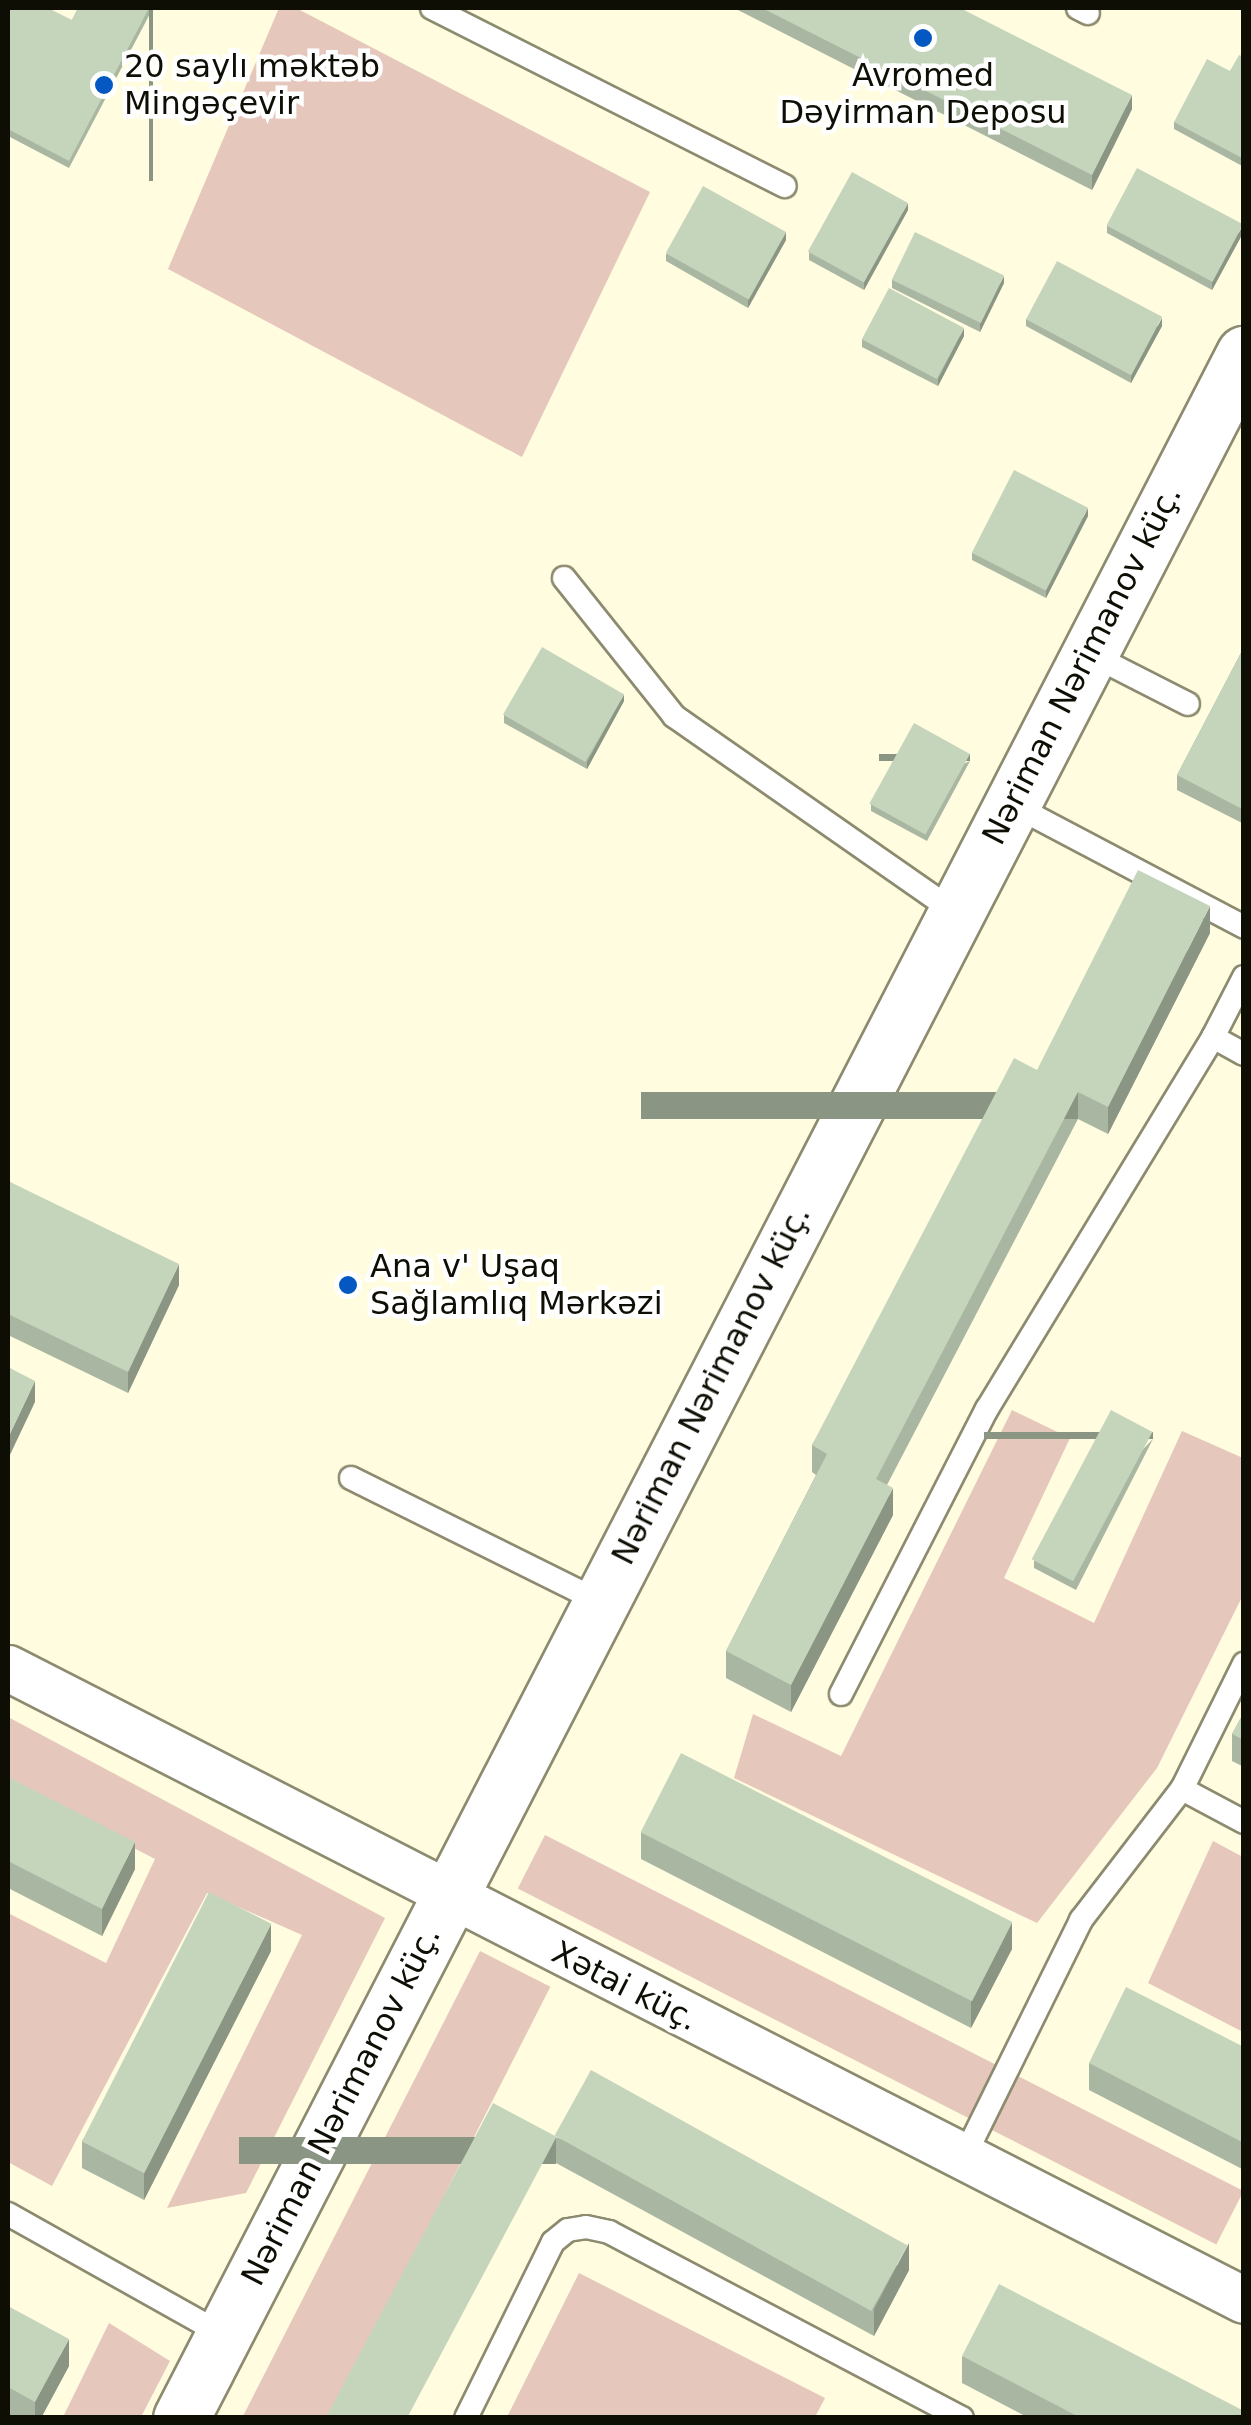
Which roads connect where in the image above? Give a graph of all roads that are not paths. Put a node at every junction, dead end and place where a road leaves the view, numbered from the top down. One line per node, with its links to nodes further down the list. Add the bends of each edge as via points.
1 (432, 8): 2 (lane)
2 (785, 186)
3 (1244, 354): 5 (street, Nəriman Nərimanov küç., via 1218,423)
4 (564, 578): 8 (lane, via 674,716)
5 (1088, 652): 6 (lane); 7 (street, Nəriman Nərimanov küç.)
6 (1188, 704)
7 (1010, 804): 8 (street, Nəriman Nərimanov küç.); 9 (lane)
8 (954, 911): 14 (street, Nəriman Nərimanov küç.)
9 (1244, 927)
10 (1244, 977): 11 (lane)
11 (1213, 1037): 12 (lane); 17 (lane, via 987,1409)
12 (1244, 1054)
13 (351, 1478): 14 (lane)
14 (600, 1601): 20 (street, Nəriman Nərimanov küç.)
15 (1244, 1664): 18 (lane)
16 (8, 1668): 20 (street, Xətai küç.)
17 (841, 1694)
18 (1182, 1789): 19 (lane); 21 (lane, via 1081,1920)
19 (1244, 1822)
20 (448, 1896): 21 (street, Xətai küç.); 24 (street, Nəriman Nərimanov küç.)
21 (963, 2158): 23 (street, Xətai küç.)
22 (8, 2214): 24 (lane)
23 (1244, 2300)
24 (224, 2335): 25 (street, Nəriman Nərimanov küç.)
25 (181, 2418)
26 (466, 2418): 27 (lane, via 553,2242 586,2227 608,2232)
27 (962, 2418)

